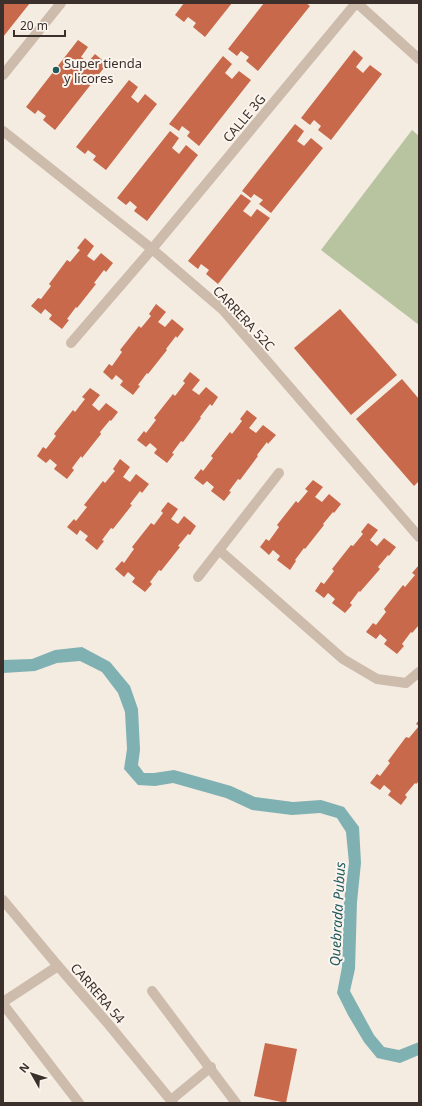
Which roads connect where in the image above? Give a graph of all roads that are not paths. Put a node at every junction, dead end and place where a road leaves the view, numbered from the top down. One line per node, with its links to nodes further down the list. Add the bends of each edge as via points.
1 (61, 3): 4 (street)
2 (356, 3): 3 (street); 6 (street, CALLE 3G)
3 (419, 59)
4 (3, 75)
5 (3, 131): 6 (street, CARRERA 52C)
6 (152, 249): 7 (street, CALLE 3G); 9 (street, CARRERA 52C, via 223,310)
7 (71, 343)
8 (279, 473): 10 (street)
9 (419, 537)
10 (219, 550): 11 (street); 12 (street, via 343,659 377,679 406,683)
11 (198, 577)
12 (419, 672)
13 (3, 900): 14 (street, CARRERA 54)
14 (58, 966): 16 (street); 18 (street, CARRERA 54)
15 (152, 991): 17 (street)
16 (3, 1003): 19 (street)
17 (211, 1067): 18 (street); 20 (street)
18 (172, 1102)
19 (79, 1103)
20 (236, 1103)

